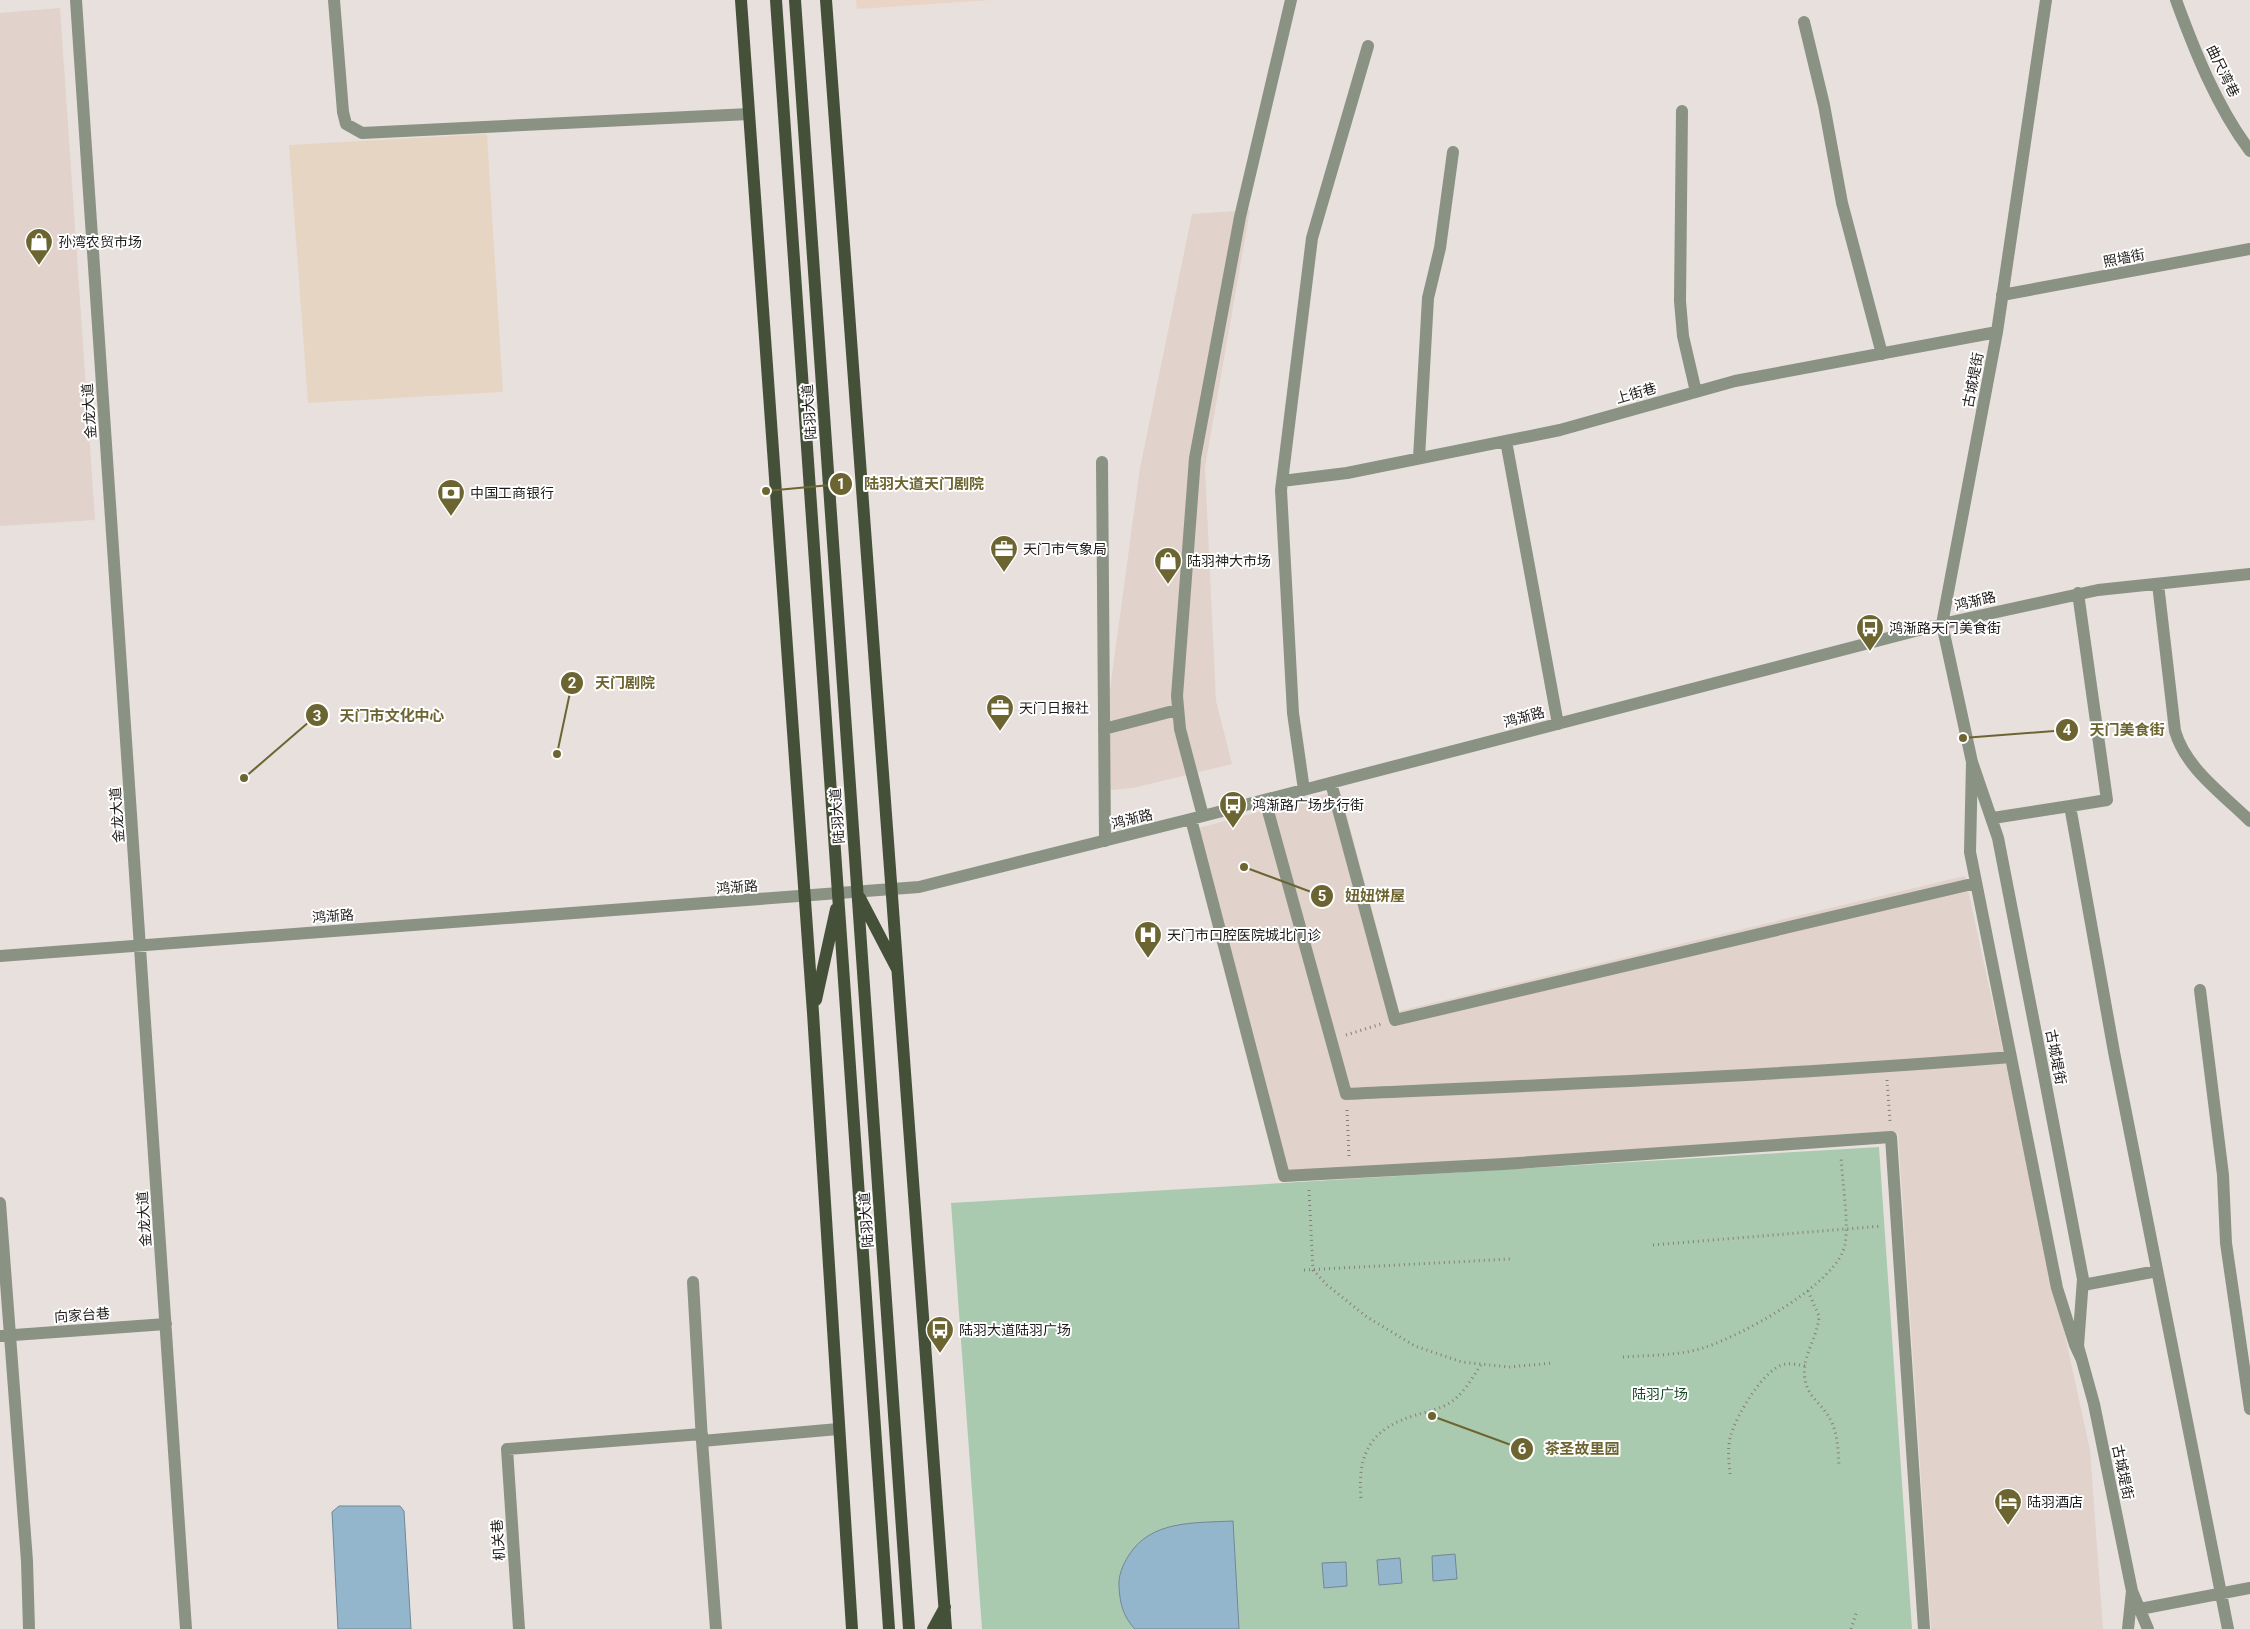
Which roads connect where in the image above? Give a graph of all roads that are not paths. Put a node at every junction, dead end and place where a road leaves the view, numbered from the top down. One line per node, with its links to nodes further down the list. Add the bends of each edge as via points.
1 (76, 0): 46 (street, 金龙大道)
2 (334, 0): 13 (street, via 343,112 346,124 362,133)
3 (741, 0): 13 (main road)
4 (776, 0): 44 (main road, 陆羽大道)
5 (795, 0): 43 (main road, 陆羽大道)
6 (826, 0): 42 (main road)
7 (1291, 0): 29 (street, via 1240,217 1196,458)
8 (2046, 0): 17 (street, 古城堤街)
9 (2176, 0): 15 (street, 曲尺湾巷, via 2197,54 2236,132)
10 (1804, 22): 19 (street, via 1824,105 1842,203)
11 (1368, 46): 24 (street, via 1312,238)
12 (1682, 111): 20 (street, via 1680,301 1683,336)
13 (749, 114): 45 (main road)
14 (1452, 152): 22 (street, via 1440,248 1428,298)
15 (2250, 152)
16 (2250, 249): 17 (street, 照墙街)
17 (2002, 295): 18 (street, 古城堤街)
18 (1997, 332): 19 (street, 上街巷); 28 (street, 古城堤街)
19 (1882, 354): 20 (street, 上街巷, via 1734,381)
20 (1696, 392): 21 (street, 上街巷, via 1560,430)
21 (1506, 441): 22 (street, 上街巷); 30 (street)
22 (1419, 458): 24 (street, 上街巷, via 1347,473)
23 (1102, 462): 31 (street)
24 (1282, 481): 34 (street, via 1293,713)
25 (2250, 574): 26 (street, 鸿渐路)
26 (2158, 584): 27 (street, 鸿渐路); 39 (street, via 2180,747 2188,760)
27 (2078, 593): 28 (street, 鸿渐路); 36 (street, via 2107,800)
28 (1942, 624): 30 (street, 鸿渐路); 32 (street, 古城堤街)
29 (1177, 710): 31 (street); 37 (street)
30 (1558, 724): 33 (street, 鸿渐路)
31 (1104, 729): 40 (street)
32 (1972, 762): 38 (street, 古城堤街); 41 (street, 古城堤街, via 1968,840)
33 (1331, 783): 34 (street, 鸿渐路); 41 (street, via 1396,1020)
34 (1304, 790): 35 (street, 鸿渐路)
35 (1265, 800): 37 (street, 鸿渐路); 51 (street, via 1346,1094 1886,1066)
36 (2070, 806): 38 (street); 53 (street)
37 (1197, 818): 40 (street, 鸿渐路); 77 (street, via 1284,1176 1891,1137)
38 (1992, 818): 55 (street, 古城堤街)
39 (2250, 821)
40 (1106, 841): 42 (street, 鸿渐路, via 944,882)
41 (1976, 883): 51 (street, 古城堤街)
42 (893, 889): 43 (street, 鸿渐路); 48 (main road)
43 (858, 892): 44 (street, 鸿渐路); 48 (main road); 74 (main road, 陆羽大道)
44 (839, 894): 45 (street, 鸿渐路); 50 (main road); 73 (main road, 陆羽大道)
45 (805, 897): 46 (street, 鸿渐路); 50 (main road)
46 (141, 945): 47 (street, 鸿渐路); 56 (street, 金龙大道)
47 (0, 956)
48 (899, 973): 66 (main road)
49 (2200, 990): 59 (street, via 2223,1175 2226,1242)
50 (813, 1013): 61 (main road)
51 (2011, 1056): 58 (street, 古城堤街, via 2057,1288)
52 (0, 1203): 57 (street)
53 (2157, 1271): 55 (street); 65 (street)
54 (693, 1282): 62 (street)
55 (2083, 1285): 58 (street, 古城堤街, via 2078,1346)
56 (166, 1324): 57 (street, 向家台巷); 69 (street, 金龙大道)
57 (5, 1336): 68 (street, via 27,1561)
58 (2082, 1360): 64 (street, 古城堤街)
59 (2248, 1383): 60 (street)
60 (2250, 1409)
61 (838, 1429): 62 (street); 72 (main road)
62 (702, 1437): 70 (street, 机关巷, via 507,1449); 71 (street)
63 (2250, 1588): 65 (street)
64 (2132, 1591): 67 (street, 古城堤街); 78 (street, 古城堤街)
65 (2221, 1594): 67 (street); 80 (street)
66 (945, 1606): 75 (main road); 76 (main road)
67 (2140, 1609): 79 (street, 古城堤街)
68 (29, 1629)
69 (186, 1629)
70 (519, 1629)
71 (716, 1629)
72 (852, 1629)
73 (889, 1629)
74 (909, 1629)
75 (933, 1629)
76 (946, 1629)
77 (1924, 1629)
78 (2128, 1629)
79 (2148, 1629)
80 (2228, 1629)

